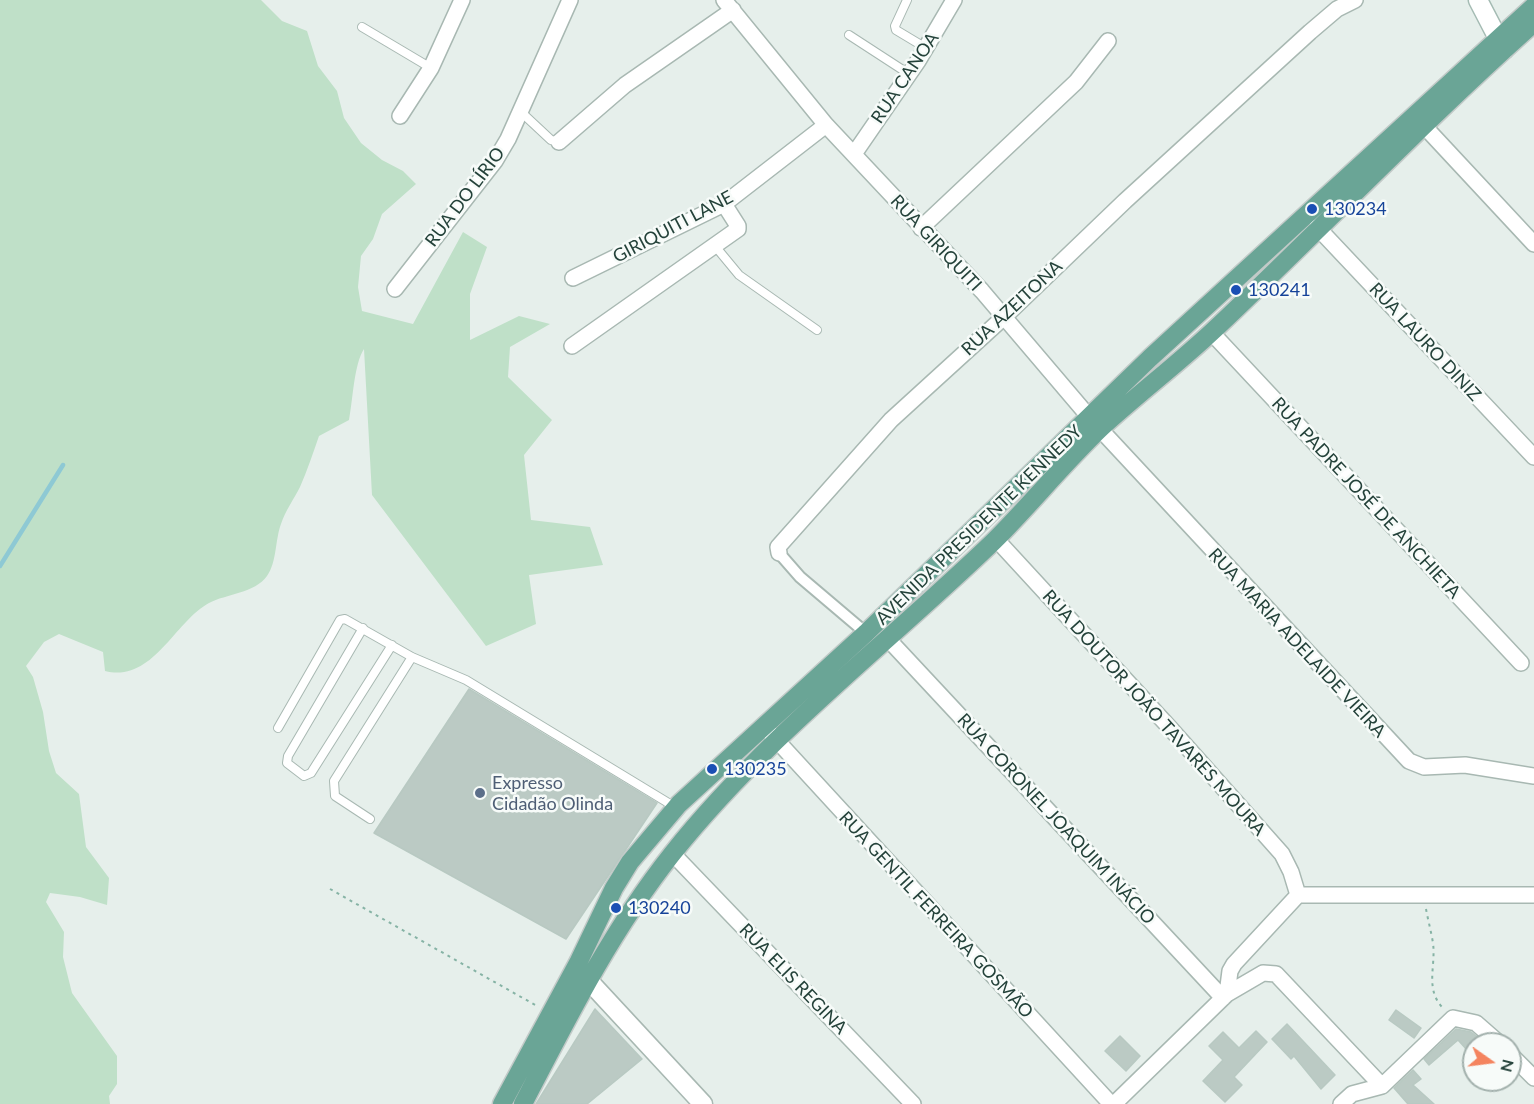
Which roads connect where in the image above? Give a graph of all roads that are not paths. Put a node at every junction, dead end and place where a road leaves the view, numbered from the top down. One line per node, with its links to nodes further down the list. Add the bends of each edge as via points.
1 (462, 0): 15 (street)
2 (570, 0): 17 (street, RUA DO LÍRIO)
3 (907, 0): 14 (lane, via 896,30)
4 (954, 0): 14 (street, RUA CANOA)
5 (1355, 0): 8 (street, RUA AZEITONA)
6 (1478, 0): 13 (street)
7 (729, 5): 19 (street, RUA GIRIQUITI); 21 (street)
8 (1337, 5): 30 (street, RUA AZEITONA)
9 (1533, 15): 13 (main road, AVENIDA PRESIDENTE KENNEDY)
10 (362, 27): 15 (lane)
11 (849, 35): 16 (lane)
12 (1108, 40): 25 (street, via 1076,82)
13 (1501, 45): 20 (main road, AVENIDA PRESIDENTE KENNEDY); 34 (main road, AVENIDA PRESIDENTE KENNEDY, via 1222,291)
14 (926, 48): 16 (street, RUA CANOA)
15 (431, 68): 18 (street)
16 (909, 74): 22 (street, RUA CANOA)
17 (520, 112): 21 (lane, via 551,140); 29 (street, RUA DO LÍRIO, via 495,161)
18 (400, 116)
19 (826, 125): 22 (street, RUA GIRIQUITI); 23 (street, GIRIQUITI LANE)
20 (1425, 127): 24 (main road, AVENIDA PRESIDENTE KENNEDY); 26 (street)
21 (559, 142)
22 (849, 149): 25 (street, RUA GIRIQUITI)
23 (724, 204): 27 (street, via 738,229); 28 (street, GIRIQUITI LANE)
24 (1317, 227): 32 (main road, AVENIDA PRESIDENTE KENNEDY); 35 (street, RUA LAURO DINIZ)
25 (921, 228): 30 (street, RUA GIRIQUITI)
26 (1534, 244)
27 (715, 246): 31 (lane, via 739,275); 33 (street)
28 (573, 278)
29 (395, 289)
30 (1004, 317): 34 (street, RUA GIRIQUITI); 37 (street, RUA AZEITONA, via 891,420 778,547)
31 (817, 330)
32 (1211, 332): 34 (main road, AVENIDA PRESIDENTE KENNEDY); 43 (street, RUA PADRE JOSÉ DE ANCHIETA)
33 (572, 346)
34 (1095, 424): 36 (main road, AVENIDA PRESIDENTE KENNEDY); 39 (main road, AVENIDA PRESIDENTE KENNEDY); 47 (street, RUA MARIA ADELAIDE VIEIRA, via 1409,761 1424,767 1465,765)
35 (1534, 457)
36 (996, 539): 40 (main road, AVENIDA PRESIDENTE KENNEDY); 51 (street, RUA DOUTOR JOÃO TAVARES MOURA, via 1282,854)
37 (779, 553): 39 (street, RUA AZEITONA, via 800,577)
38 (363, 628): 41 (lane); 41 (lane, via 288,756 287,763 304,776 311,774); 45 (lane, via 340,620)
39 (866, 633): 44 (main road, AVENIDA PRESIDENTE KENNEDY)
40 (888, 639): 46 (main road, AVENIDA PRESIDENTE KENNEDY); 54 (street, RUA CORONEL JOAQUIM INÁCIO)
41 (392, 645): 42 (lane)
42 (412, 657): 48 (lane, via 466,680); 49 (lane, via 334,781 335,796)
43 (1521, 663)
44 (764, 724): 46 (street, RUA GENTIL FERREIRA GOSMÃO); 48 (main road, AVENIDA PRESIDENTE KENNEDY)
45 (278, 728)
46 (776, 741): 50 (main road, AVENIDA PRESIDENTE KENNEDY); 64 (street, RUA GENTIL FERREIRA GOSMÃO)
47 (1534, 776)
48 (676, 808): 60 (main road, AVENIDA PRESIDENTE KENNEDY, via 630,862 614,888)
49 (370, 819)
50 (672, 854): 53 (main road, AVENIDA PRESIDENTE KENNEDY, via 628,913); 63 (street, RUA ELIS REGINA)
51 (1298, 895): 52 (street); 54 (street, via 1234,964)
52 (1534, 895)
53 (588, 980): 61 (main road, AVENIDA PRESIDENTE KENNEDY); 62 (street)
54 (1225, 996): 58 (street, via 1263,973 1276,974); 64 (street)
55 (1488, 1032): 58 (street, via 1467,1020 1453,1018)
56 (1522, 1066): 57 (street)
57 (1534, 1078)
58 (1382, 1086): 59 (street)
59 (1351, 1101)
60 (502, 1104)
61 (523, 1104)
62 (703, 1104)
63 (913, 1104)
64 (1112, 1104)

